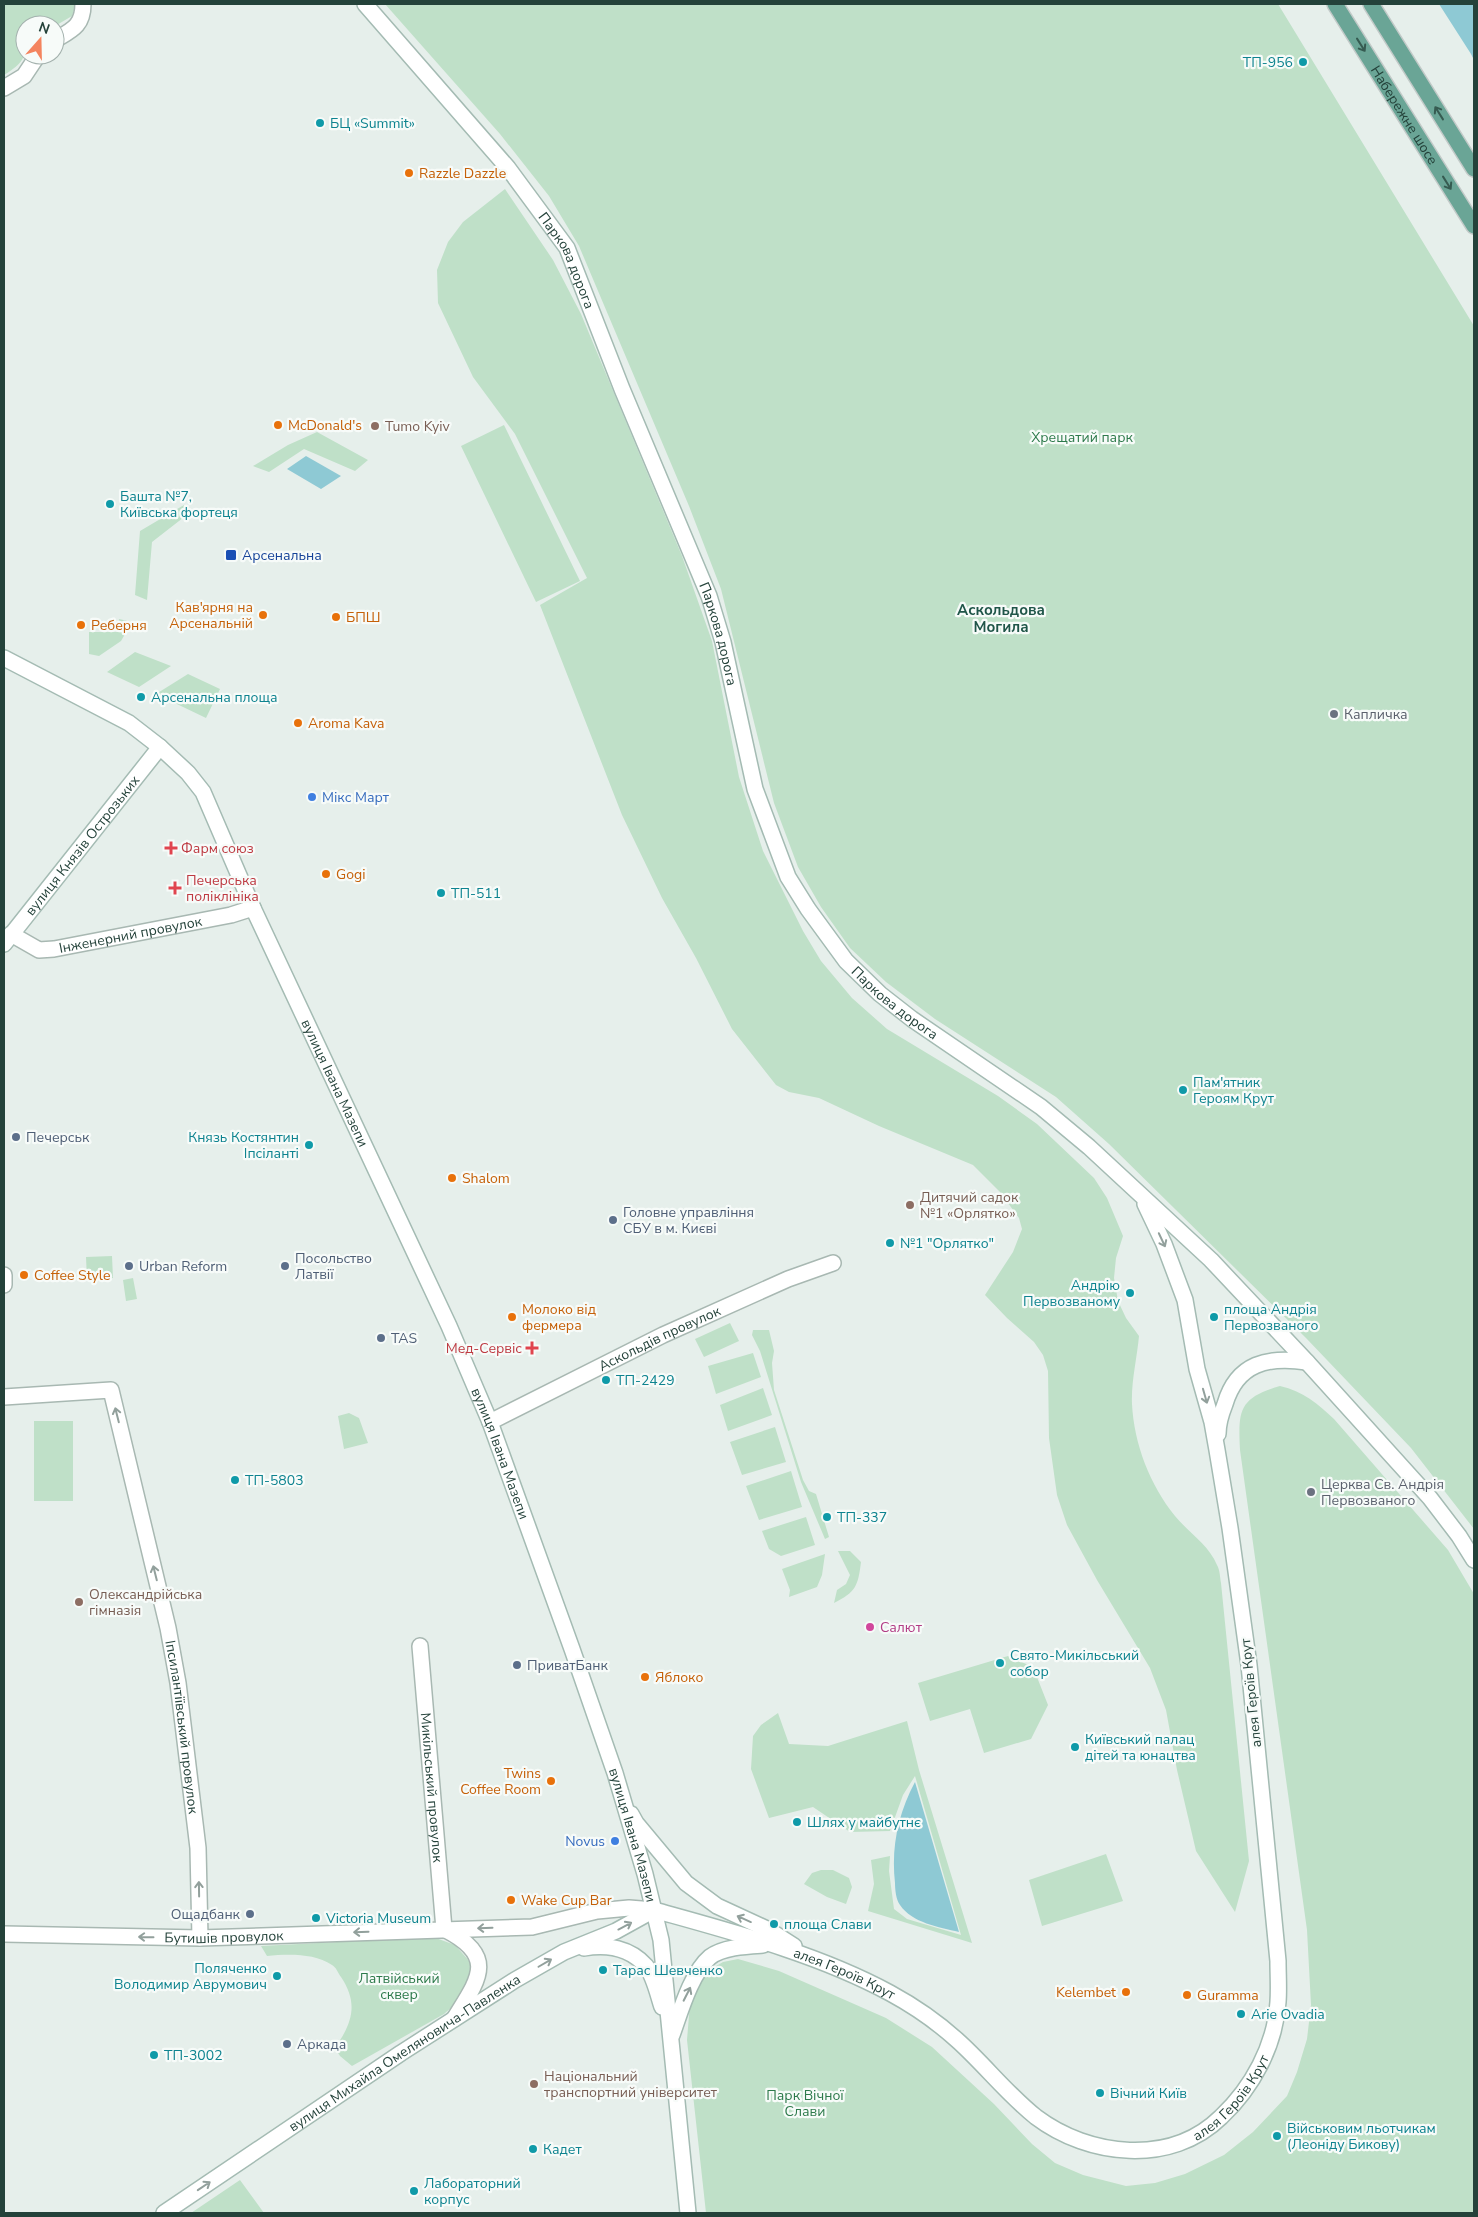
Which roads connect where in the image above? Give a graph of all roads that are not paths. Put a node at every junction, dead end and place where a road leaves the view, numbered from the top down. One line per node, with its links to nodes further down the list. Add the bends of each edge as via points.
1 (83, 4): 5 (main road, via 77,27)
2 (365, 4): 14 (main road, Паркова дорога, via 508,168 566,248 709,596 723,642 755,789 788,877 808,909 846,961 880,994 912,1020 1040,1107)
3 (1335, 4): 9 (main road, Набережне шосе, one-way to 9)
4 (1370, 4): 8 (main road, one-way to 4)
5 (65, 34)
6 (31, 65): 7 (main road, via 24,76)
7 (4, 88)
8 (1474, 169)
9 (1474, 226)
10 (4, 658): 11 (main road, вулиця Івана Мазепи, via 129,723)
11 (160, 747): 12 (main road, вулиця Івана Мазепи, via 203,792); 13 (main road, вулиця Князів Острозьких)
12 (253, 908): 13 (main road, Інженерний провулок, via 54,949 39,950); 20 (main road, вулиця Івана Мазепи, via 409,1239)
13 (7, 939)
14 (1140, 1196): 18 (main road, via 1211,1260); 21 (main road, one-way to 21, via 1164,1244 1185,1300 1197,1369)
15 (833, 1263): 20 (main road, Аскольдів провулок, via 671,1331)
16 (4, 1274): 17 (main road)
17 (4, 1285)
18 (1307, 1362): 21 (main road, via 1267,1361 1249,1368 1237,1378 1228,1390 1218,1422); 22 (main road, via 1430,1498)
19 (4, 1397): 28 (main road, Іпсилантіївський провулок, one-way to 19, via 198,1848 178,1683 168,1628 111,1390)
20 (490, 1422): 24 (main road, вулиця Івана Мазепи, via 572,1649)
21 (1217, 1450): 31 (main road, алея Героїв Крут, via 1249,1664 1278,1961 1278,2003 1271,2037 1258,2069 1230,2108 1217,2121 1184,2142 1164,2148 1142,2152 1110,2149 1081,2140 1055,2129 1036,2116 921,2011 855,1976)
22 (1474, 1560)
23 (420, 1646): 26 (main road, Микільський провулок)
24 (622, 1800): 25 (main road, вулиця Івана Мазепи); 31 (main road, one-way to 24, via 768,1930 717,1906 686,1883 636,1823)
25 (654, 1910): 26 (main road, Бутишів провулок, one-way to 26, via 597,1911 532,1927); 29 (main road, алея Героїв Крут); 30 (main road, вулиця Михайла Омеляновича-Павленка, one-way to 25, via 616,1931); 33 (main road, вулиця Івана Мазепи, via 661,1940)
26 (444, 1930): 28 (main road, Бутишів провулок, one-way to 28); 32 (main road, via 471,1946 478,1959 476,1982)
27 (4, 1934): 28 (main road, Бутишів провулок, one-way to 27)
28 (200, 1938)
29 (774, 1945): 31 (main road, алея Героїв Крут); 33 (main road, one-way to 29, via 684,1998 710,1957 730,1949)
30 (564, 1952): 32 (main road, вулиця Михайла Омеляновича-Павленка, one-way to 30); 33 (main road, via 597,1946 621,1948 635,1957 647,1968)
31 (816, 1961)
32 (454, 2019): 34 (main road, вулиця Михайла Омеляновича-Павленка, one-way to 32)
33 (671, 2040): 35 (main road, вулиця Івана Мазепи)
34 (164, 2213)
35 (688, 2213)

